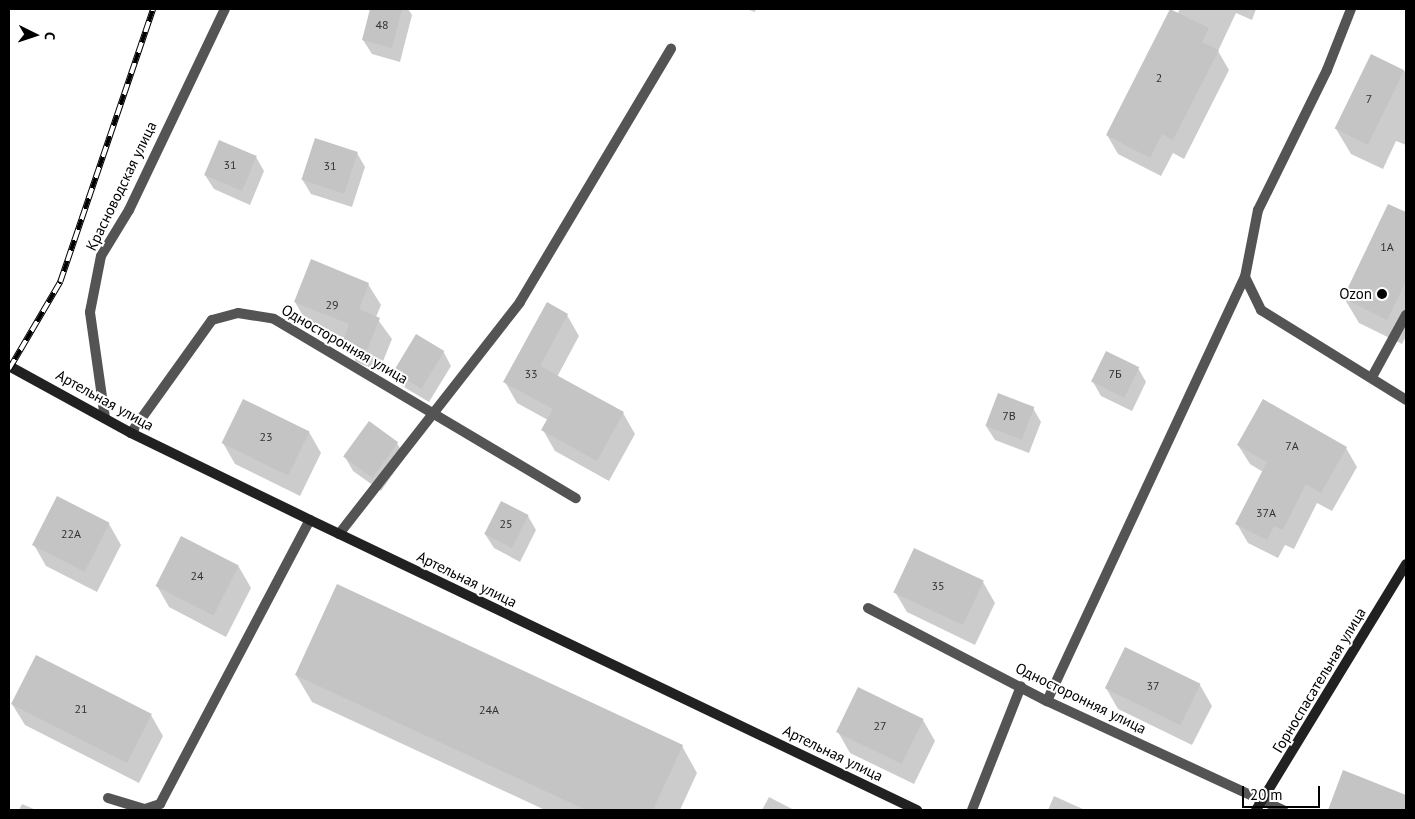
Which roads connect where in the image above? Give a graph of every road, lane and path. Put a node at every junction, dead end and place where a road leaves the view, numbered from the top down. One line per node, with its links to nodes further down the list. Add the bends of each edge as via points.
1 (225, 9): 10 (street, Красноводская улица, via 129,210 101,256 90,312)
2 (1351, 9): 4 (street, via 1327,70 1258,210)
3 (671, 49): 9 (street, via 520,302)
4 (1245, 277): 7 (street, via 1261,310); 18 (street)
5 (1406, 315): 7 (street)
6 (9, 366): 10 (main road, Артельная улица)
7 (1372, 378): 8 (street)
8 (1406, 400)
9 (430, 411): 11 (street, Односторонняя улица, via 274,320 238,313 212,320); 12 (street, Односторонняя улица); 14 (street)
10 (105, 418): 11 (main road, Артельная улица)
11 (131, 433): 13 (main road, Артельная улица)
12 (576, 498)
13 (310, 520): 14 (main road, Артельная улица); 19 (street, via 160,804 145,809)
14 (339, 534): 21 (main road, Артельная улица)
15 (1406, 564): 20 (main road, Горноспасательная улица)
16 (868, 608): 17 (street, Односторонняя улица)
17 (1021, 686): 18 (street, Односторонняя улица); 22 (street)
18 (1047, 701): 20 (street, Односторонняя улица)
19 (108, 798)
20 (1263, 801): 23 (main road, Горноспасательная улица); 24 (street, Односторонняя улица)
21 (917, 810)
22 (972, 810)
23 (1256, 810)
24 (1282, 810)

